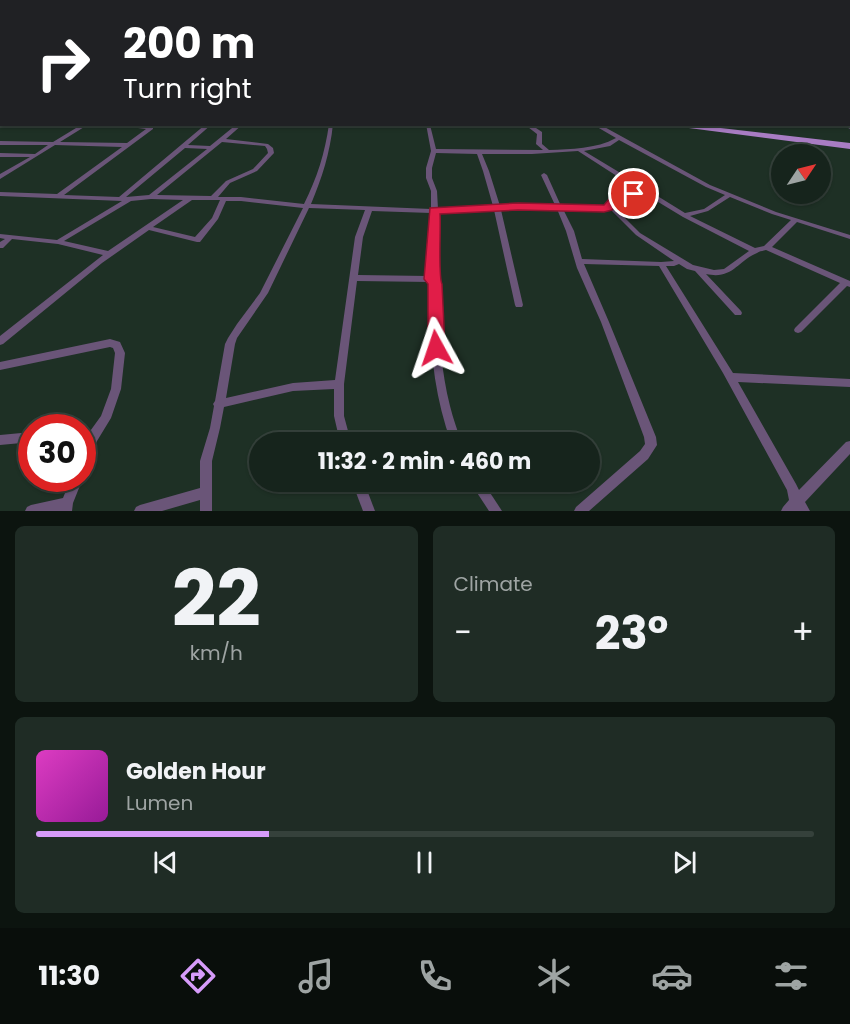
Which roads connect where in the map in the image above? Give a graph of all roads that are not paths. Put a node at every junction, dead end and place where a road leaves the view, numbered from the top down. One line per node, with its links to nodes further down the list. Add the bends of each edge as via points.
1 (85, 126): 14 (street)
2 (130, 126): 15 (street, via 151,128)
3 (208, 126): 17 (street)
4 (238, 126): 12 (street)
5 (331, 126): 36 (street, via 324,167)
6 (428, 126): 20 (street)
7 (529, 126): 22 (street, via 540,133 539,144)
8 (598, 126): 11 (street)
9 (681, 126): 16 (main road)
10 (709, 126): 16 (main road)
11 (619, 138): 19 (street, via 610,145); 29 (street)
12 (221, 140): 18 (street); 34 (street, via 266,145 271,153 255,170 228,182)
13 (0, 143): 14 (street)
14 (54, 144): 15 (street); 24 (street)
15 (128, 145): 30 (street)
16 (850, 145)
17 (183, 146): 18 (street); 33 (street)
18 (212, 148): 31 (street)
19 (579, 150): 22 (street); 27 (street)
20 (434, 151): 21 (street); 41 (street, via 429,178)
21 (480, 152): 22 (street); 40 (street)
22 (548, 152)
23 (0, 155): 24 (street)
24 (37, 155): 26 (street)
25 (544, 175): 37 (street)
26 (0, 177)
27 (648, 191): 38 (street, via 614,201); 42 (street)
28 (0, 194): 30 (street)
29 (729, 195): 42 (street, via 706,210); 43 (street)
30 (57, 197): 33 (street)
31 (152, 197): 32 (street); 33 (street)
32 (190, 198): 34 (street); 44 (street)
33 (124, 199): 48 (street)
34 (212, 199): 35 (street)
35 (224, 199): 36 (street); 44 (street, via 215,219 197,240)
36 (306, 206): 39 (street); 68 (street, via 268,285 251,314 233,334)
37 (561, 208): 38 (street); 40 (street); 53 (street)
38 (608, 208): 54 (street)
39 (369, 209): 41 (street); 57 (street, via 359,237)
40 (497, 209): 41 (street); 60 (street)
41 (434, 211): 58 (street)
42 (685, 216): 51 (street)
43 (795, 220): 47 (street); 50 (street)
44 (150, 228): 52 (street)
45 (0, 236): 46 (street)
46 (11, 237): 48 (street); 49 (street)
47 (850, 237)
48 (58, 242): 52 (street)
49 (0, 246)
50 (767, 248): 51 (street); 59 (street)
51 (754, 251): 56 (street, via 726,271)
52 (109, 254): 63 (street)
53 (579, 261): 55 (street); 86 (street, via 651,445)
54 (679, 261): 55 (street); 56 (street)
55 (661, 264): 65 (street)
56 (698, 270): 61 (street)
57 (354, 278): 58 (street); 67 (street)
58 (432, 279): 71 (street, via 434,334)
59 (848, 283): 62 (street)
60 (519, 305)
61 (738, 313)
62 (798, 330)
63 (0, 341)
64 (0, 366): 69 (street, via 110,343 117,345 120,353 116,389 106,418)
65 (730, 377): 66 (street); 79 (street)
66 (850, 383)
67 (339, 384): 68 (street, via 293,387); 70 (street)
68 (218, 404): 76 (street, via 206,461)
69 (96, 429)
70 (343, 432)
71 (453, 432)
72 (18, 438): 73 (street)
73 (0, 440)
74 (850, 446): 79 (street)
75 (72, 492): 80 (street)
76 (206, 492): 82 (street); 83 (street)
77 (362, 492): 84 (street)
78 (483, 492): 85 (street)
79 (796, 501): 87 (street); 88 (street)
80 (66, 507): 81 (street)
81 (31, 511)
82 (141, 511)
83 (206, 511)
84 (369, 511)
85 (496, 511)
86 (580, 511)
87 (787, 511)
88 (804, 511)

